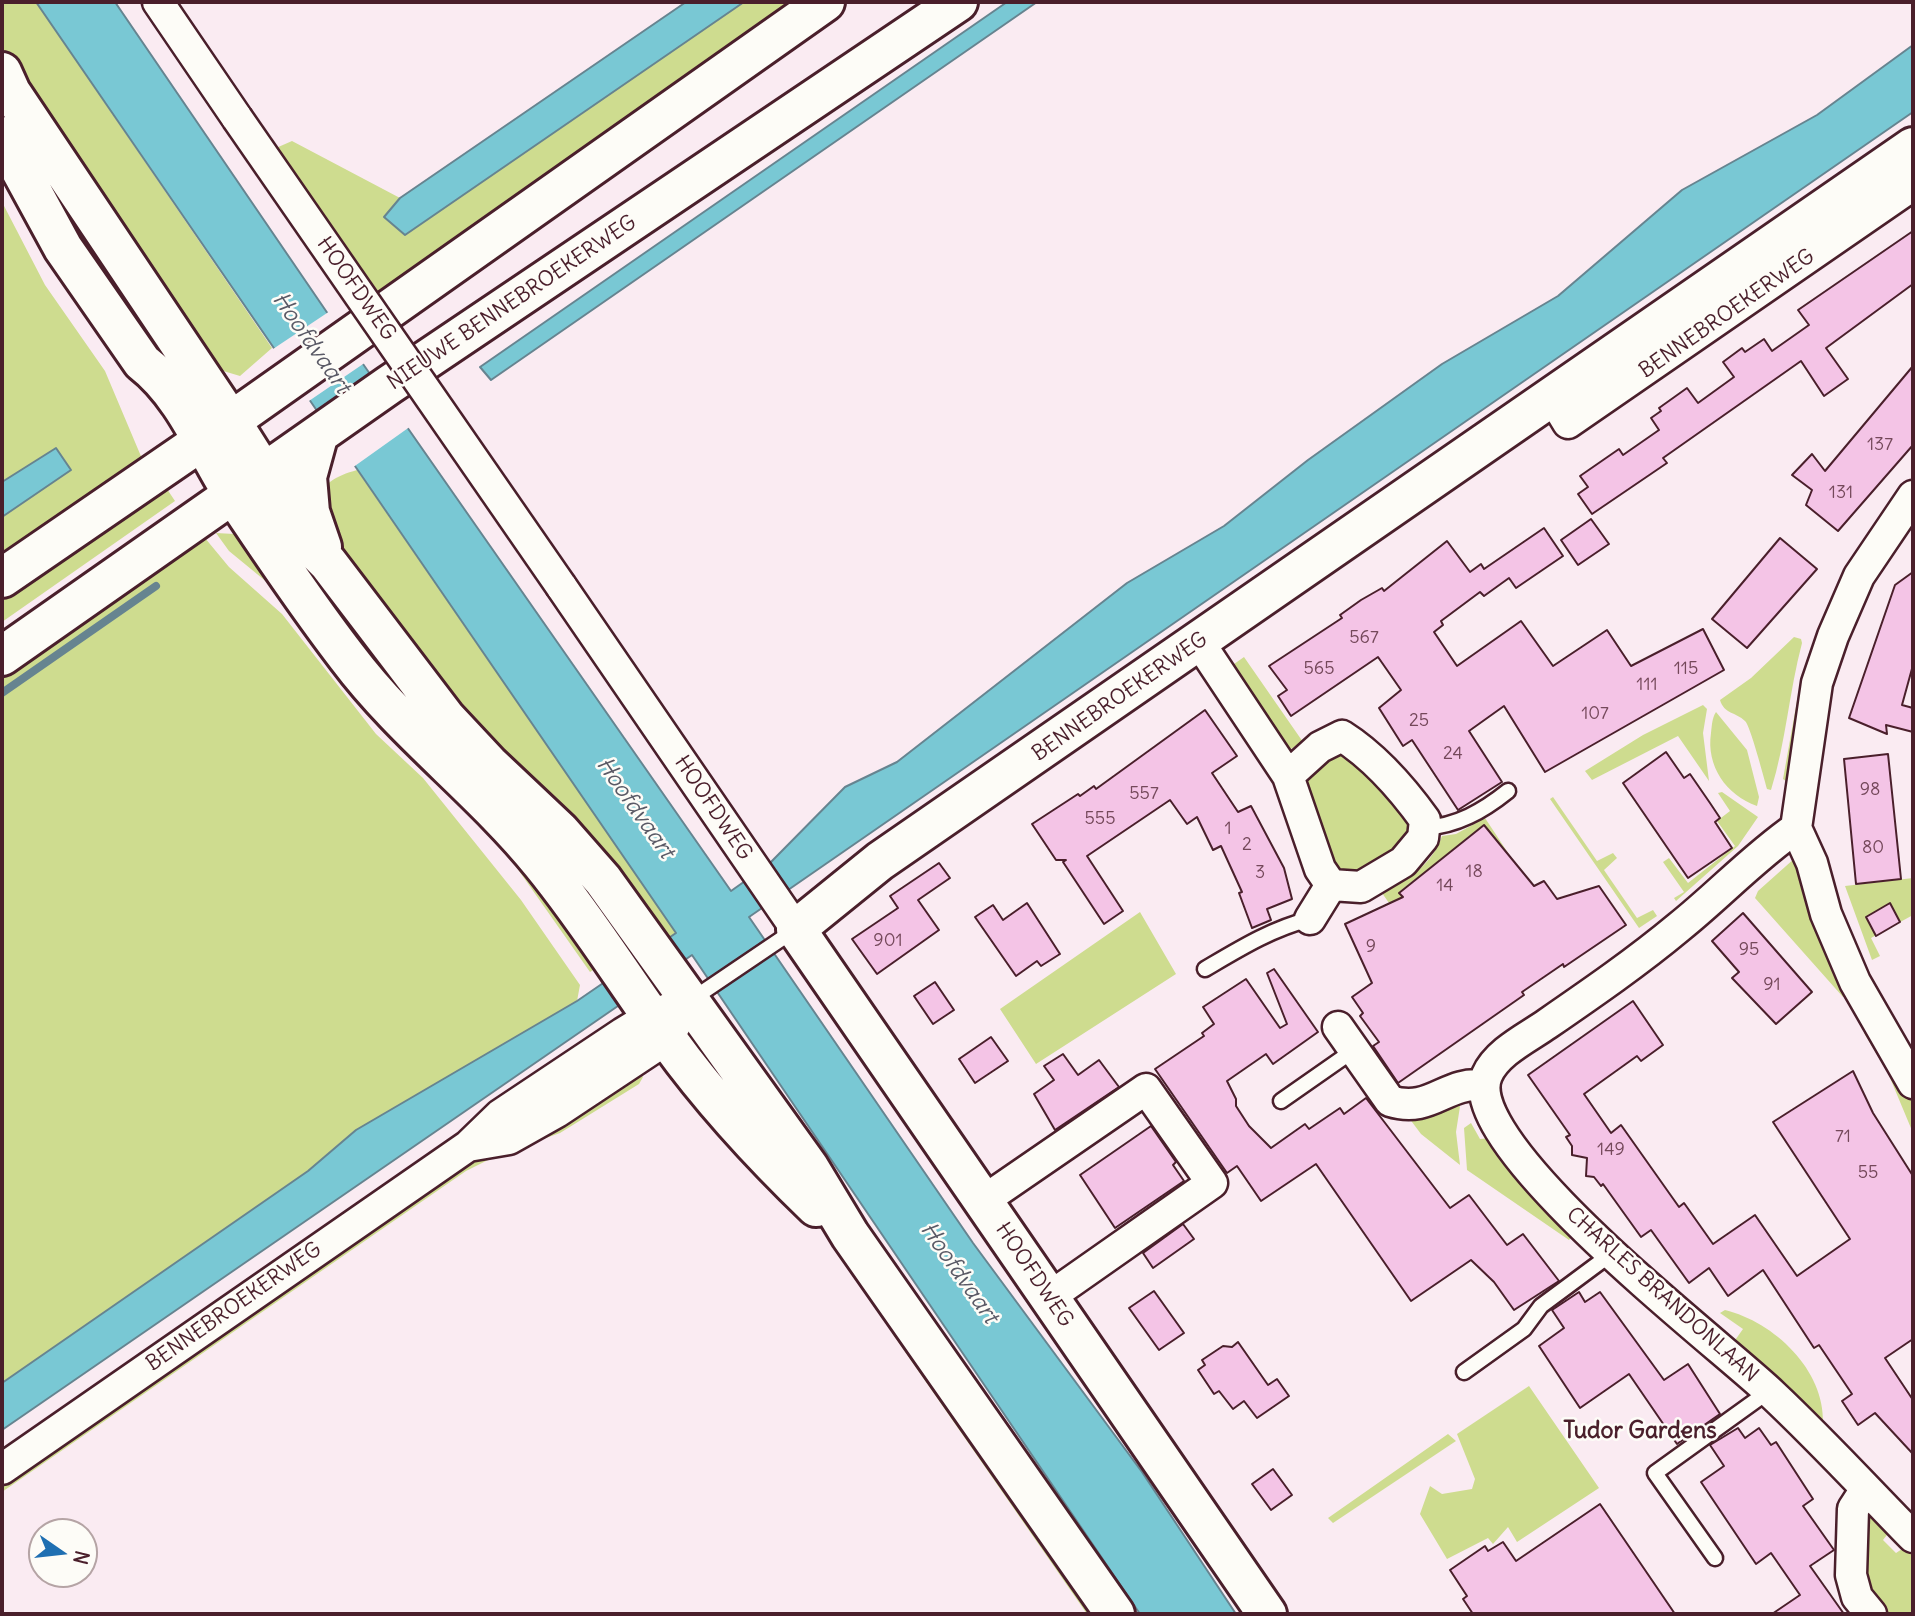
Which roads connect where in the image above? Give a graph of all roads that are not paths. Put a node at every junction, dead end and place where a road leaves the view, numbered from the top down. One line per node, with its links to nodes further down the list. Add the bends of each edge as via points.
1 (158, 2): 25 (street, HOOFDWEG, bridge, via 755,870)
2 (825, 2): 10 (street)
3 (958, 2): 11 (street, NIEUWE BENNEBROEKERWEG)
4 (2, 72): 10 (street)
5 (2, 136): 8 (street, via 62,248)
6 (1913, 147): 9 (street, BENNEBROEKERWEG)
7 (1913, 185): 9 (street, BENNEBROEKERWEG)
8 (142, 362): 10 (street); 12 (street, via 161,416)
9 (1559, 409): 17 (street, BENNEBROEKERWEG)
10 (217, 431): 12 (street); 13 (street)
11 (318, 437): 13 (street, NIEUWE BENNEBROEKERWEG); 15 (street, via 307,477 310,512)
12 (161, 468): 16 (street)
13 (248, 485): 15 (street); 18 (street, NIEUWE BENNEBROEKERWEG); 28 (street, via 347,657 394,713 502,817 565,893)
14 (1913, 496): 22 (street, via 1859,576 1833,636 1817,683)
15 (328, 563): 27 (street, via 446,718 561,831)
16 (2, 578)
17 (1199, 642): 19 (street); 25 (street, BENNEBROEKERWEG)
18 (2, 656)
19 (1288, 776): 21 (street, via 1320,747 1342,736 1374,761 1416,807 1425,820); 23 (street, via 1320,869)
20 (1508, 791): 21 (lane, via 1467,818 1444,827)
21 (1424, 828): 23 (street, via 1423,838 1403,862 1361,887)
22 (1796, 828): 30 (street, via 1855,982); 31 (street, via 1658,944 1506,1052 1495,1062)
23 (1331, 885): 24 (street)
24 (1310, 919): 26 (lane, via 1255,939)
25 (784, 922): 27 (lane, BENNEBROEKERWEG); 33 (street, HOOFDWEG)
26 (1205, 969)
27 (688, 990): 28 (street, BENNEBROEKERWEG); 34 (street)
28 (652, 1018): 34 (street, via 758,1150); 39 (street, BENNEBROEKERWEG, via 500,1115 468,1146)
29 (1346, 1038): 31 (street, via 1390,1101 1420,1105 1467,1083); 32 (lane)
30 (1913, 1083)
31 (1484, 1086): 35 (street, CHARLES BRANDONLAAN, via 1487,1110 1535,1178)
32 (1281, 1101)
33 (983, 1201): 36 (street, HOOFDWEG); 36 (street, via 1146,1089 1212,1183)
34 (850, 1235): 43 (street)
35 (1611, 1254): 37 (lane, via 1541,1306 1524,1329); 38 (street, CHARLES BRANDONLAAN)
36 (1048, 1297): 44 (street, HOOFDWEG)
37 (1464, 1371)
38 (1769, 1391): 40 (street, CHARLES BRANDONLAAN); 42 (lane, via 1656,1473)
39 (2, 1469)
40 (1866, 1489): 41 (street, CHARLES BRANDONLAAN); 45 (street, via 1853,1509 1851,1575 1857,1597)
41 (1913, 1537)
42 (1715, 1558)
43 (1115, 1614)
44 (1267, 1614)
45 (1871, 1614)

